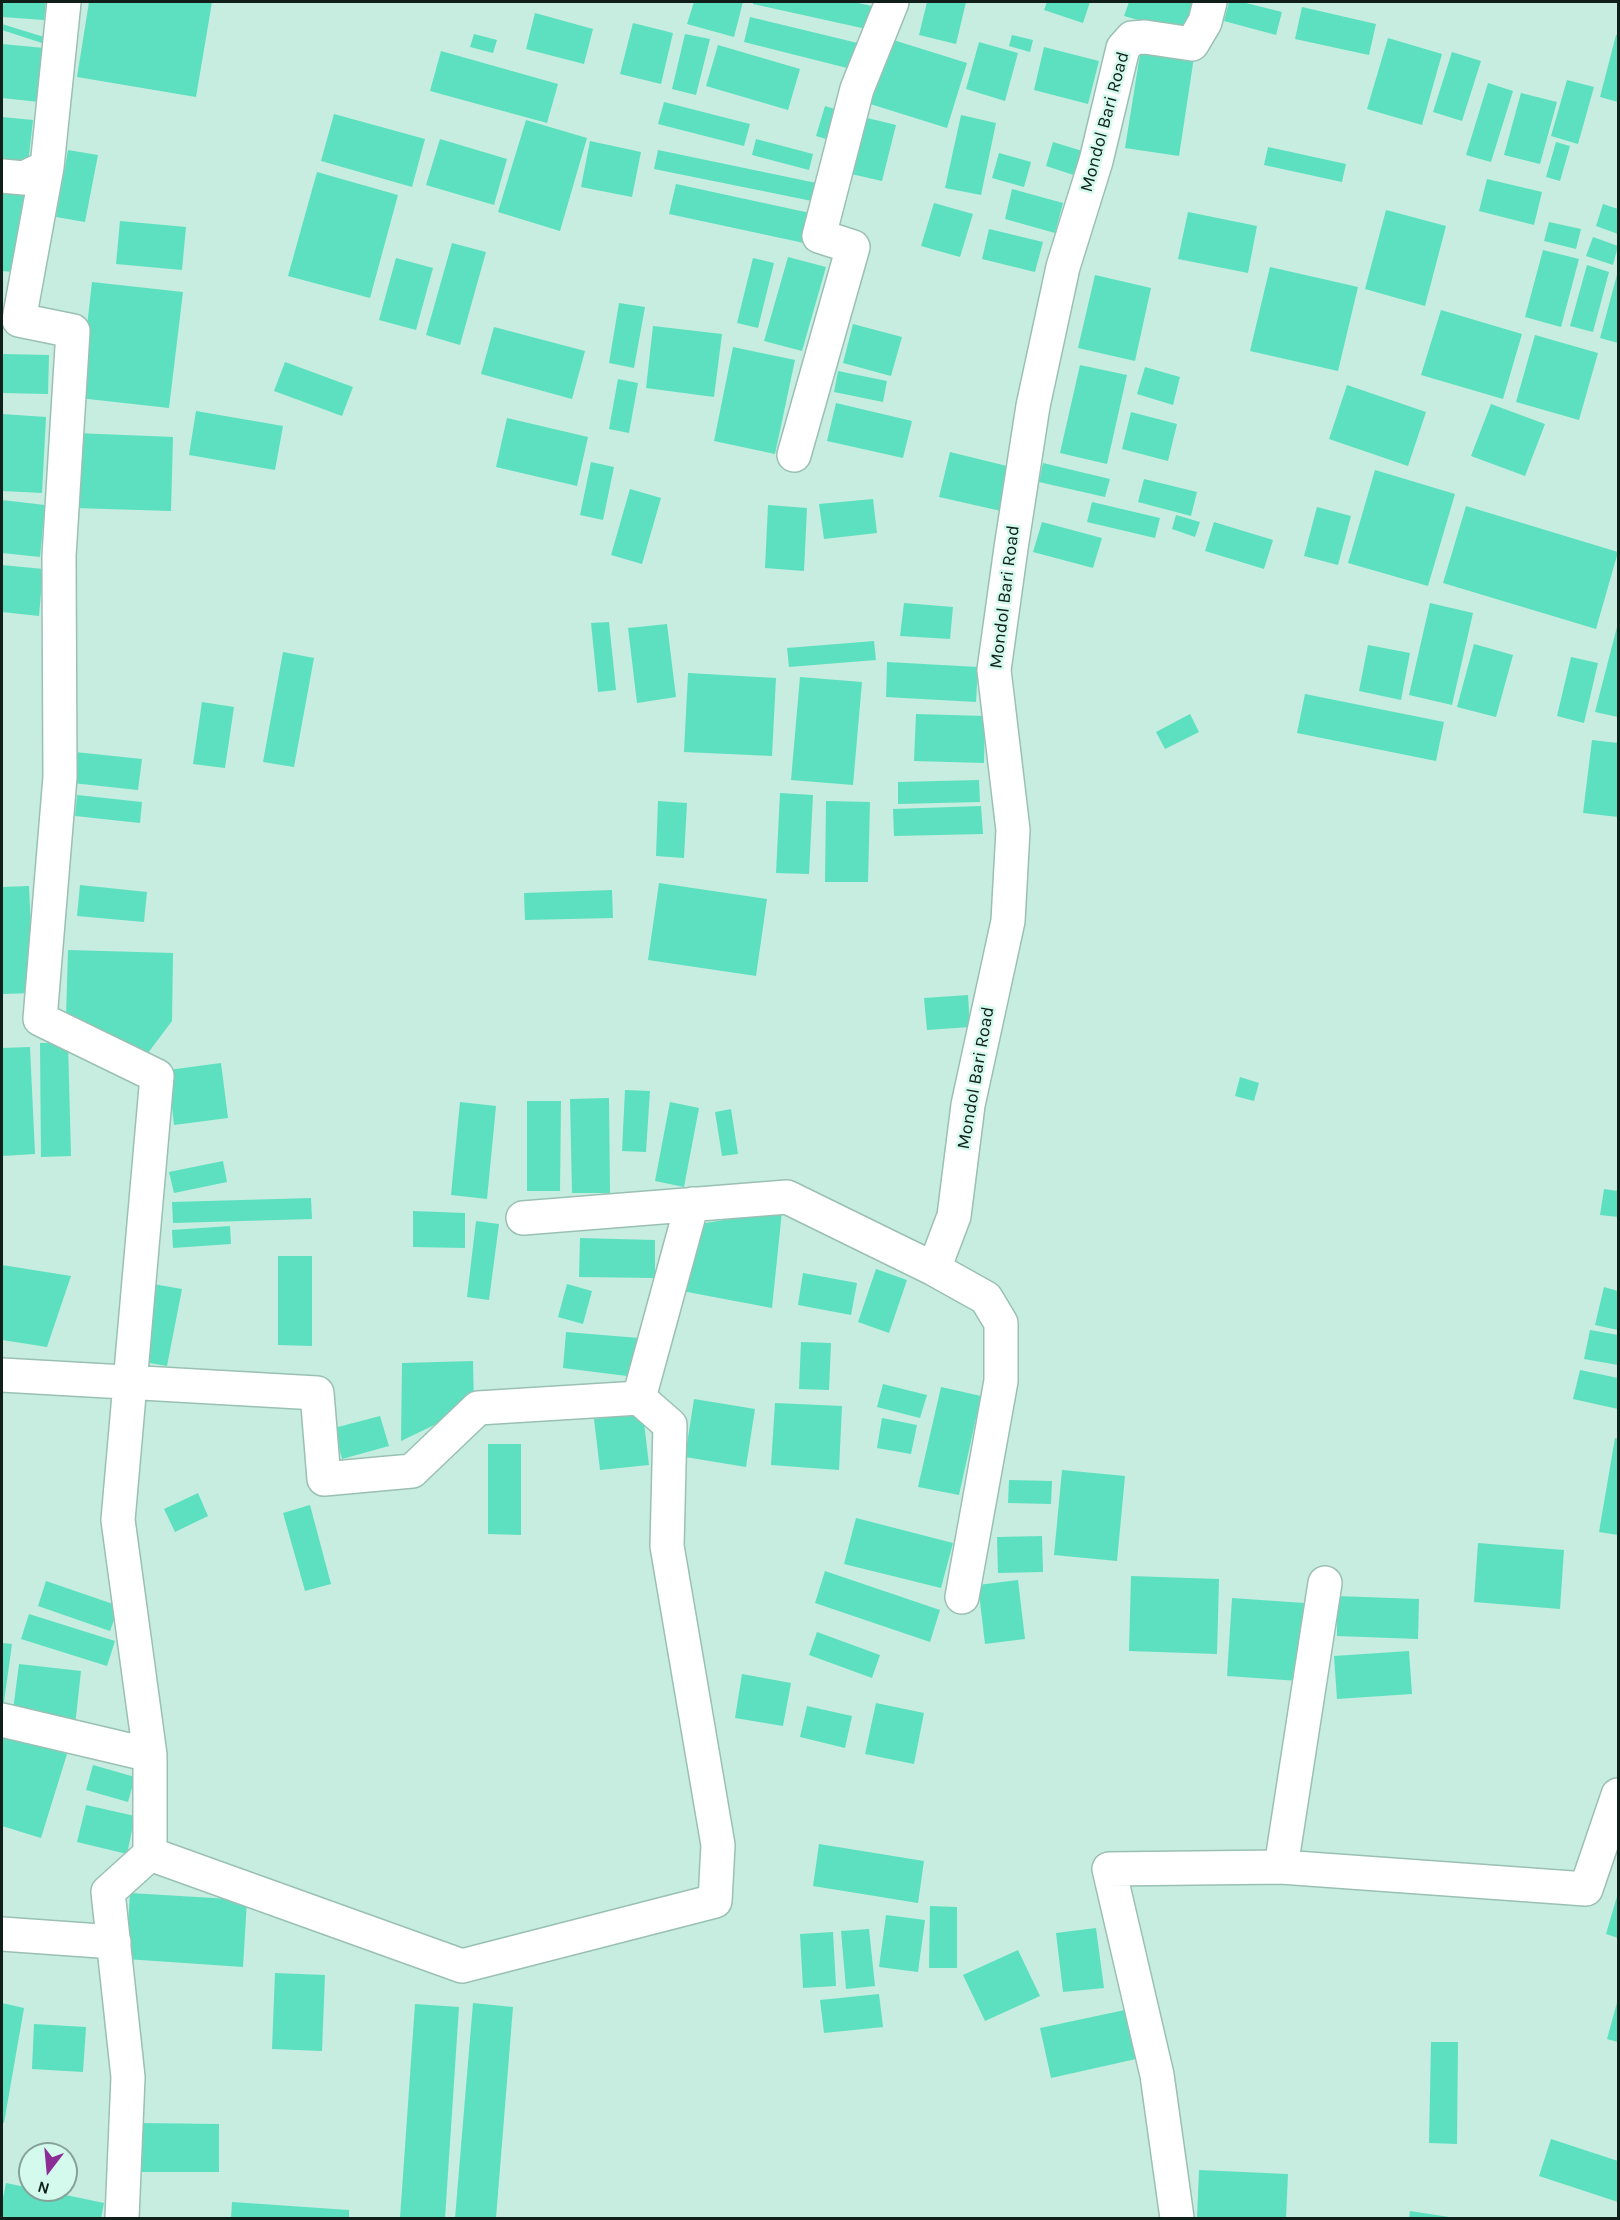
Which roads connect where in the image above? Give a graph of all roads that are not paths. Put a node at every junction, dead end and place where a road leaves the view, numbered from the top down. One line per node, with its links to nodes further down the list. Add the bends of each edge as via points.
1 (64, 2): 4 (street)
2 (892, 2): 6 (street, via 857,89 819,236 853,247)
3 (1210, 2): 9 (street, Mondol Bari Road, via 1205,22 1192,44 1145,37 1132,38 1124,48 1061,279 1033,406 994,670 1013,830 1008,921 968,1105 954,1216)
4 (46, 167): 5 (street, via 24,178); 11 (street, via 19,320 73,331 59,556 60,777 40,1019 157,1076)
5 (2, 176)
6 (794, 455)
7 (692, 1204): 8 (street); 9 (street, via 787,1197); 12 (street)
8 (523, 1218)
9 (934, 1269): 14 (street, via 986,1298 1001,1323 1001,1381)
10 (2, 1375): 11 (street)
11 (130, 1383): 12 (street, via 317,1393 324,1479 412,1471 478,1408); 16 (street, via 118,1520)
12 (639, 1398): 18 (street, via 670,1425 667,1546 718,1845 715,1901 462,1966)
13 (1325, 1583): 19 (street)
14 (962, 1597)
15 (2, 1720): 16 (street)
16 (150, 1755): 18 (street)
17 (1618, 1795): 19 (street, via 1586,1889)
18 (150, 1854): 21 (street, via 108,1892)
19 (1281, 1867): 23 (street, via 1109,1869 1157,2075)
20 (2, 1934): 21 (street)
21 (114, 1942): 22 (street, via 128,2077)
22 (122, 2218)
23 (1177, 2218)

